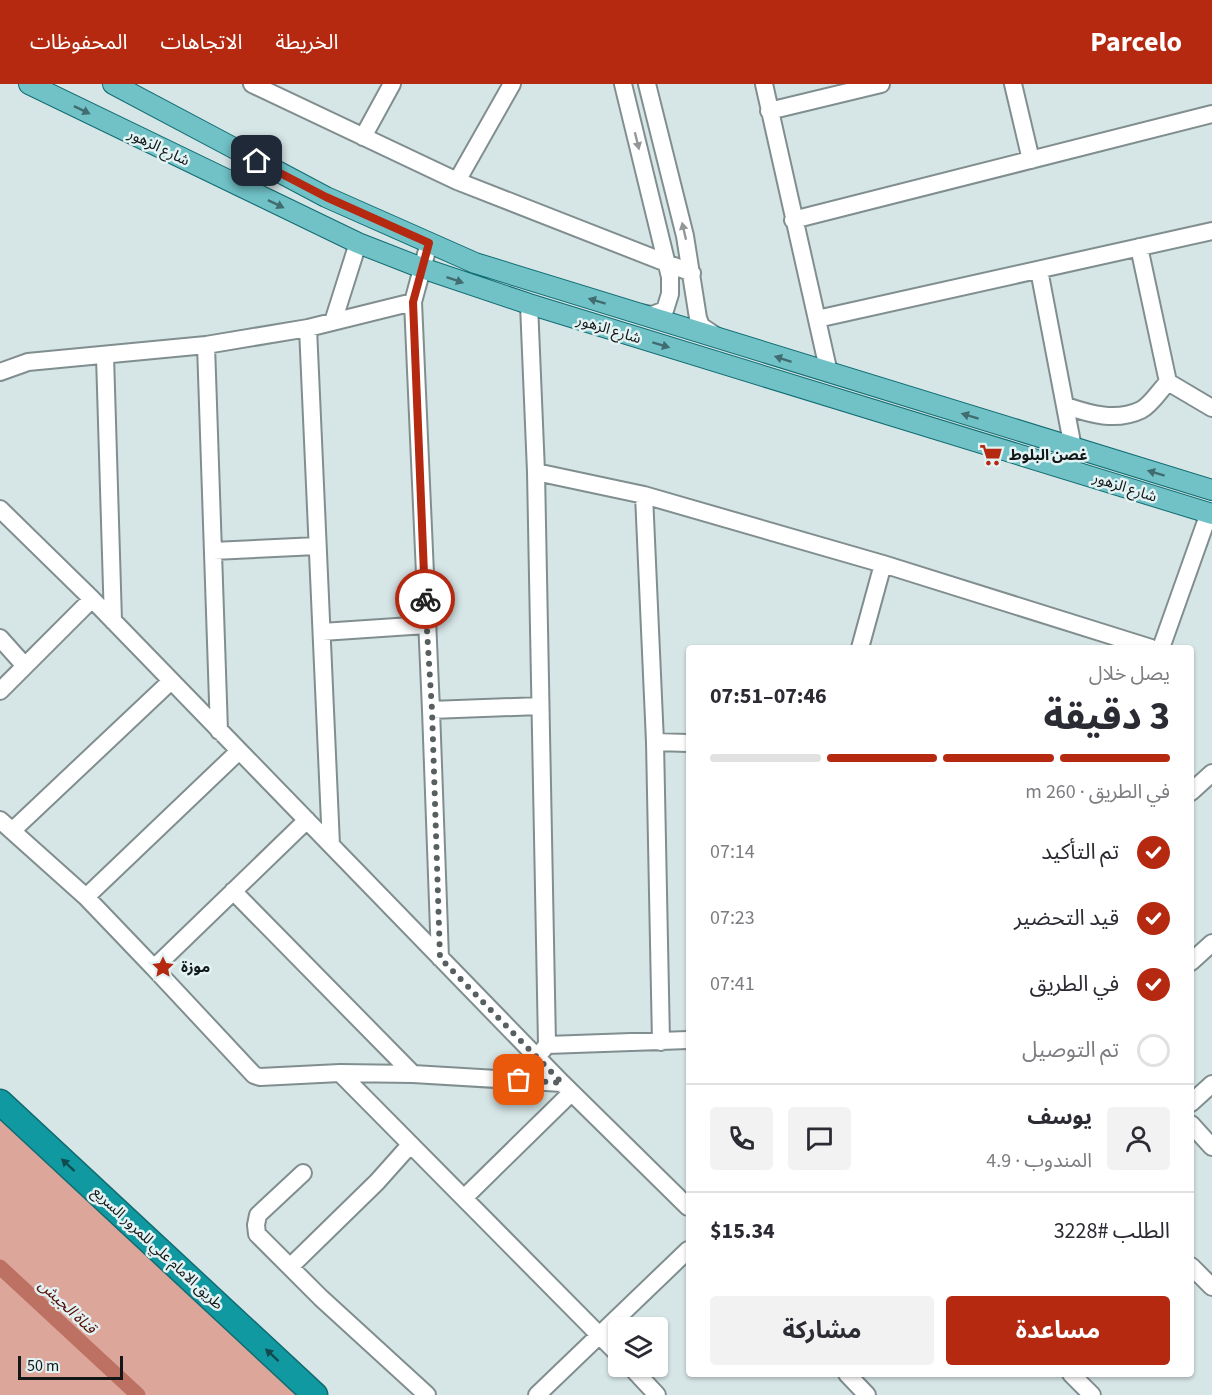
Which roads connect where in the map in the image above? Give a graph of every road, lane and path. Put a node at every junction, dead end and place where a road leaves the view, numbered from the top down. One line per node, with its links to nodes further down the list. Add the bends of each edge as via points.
1 (29, 84): 19 (main road, شارع الزهور, one-way to 19)
2 (113, 84): 20 (main road, شارع الزهور, via 326,197)
3 (252, 84): 11 (street)
4 (392, 84): 14 (street)
5 (512, 84): 16 (street)
6 (623, 84): 22 (street, one-way to 22)
7 (647, 84): 25 (street, one-way to 7)
8 (764, 84): 12 (street)
9 (878, 84): 12 (street)
10 (1012, 84): 15 (street)
11 (272, 89): 14 (street)
12 (769, 111): 17 (street)
13 (1212, 114): 15 (street)
14 (363, 137): 16 (street)
15 (1031, 160): 17 (street)
16 (457, 180): 22 (street)
17 (793, 220): 29 (street)
18 (1212, 231): 21 (street)
19 (358, 243): 23 (main road, شارع الزهور); 30 (street)
20 (429, 243): 23 (street); 28 (main road, شارع الزهور, one-way to 20, via 475,263)
21 (1139, 247): 24 (street); 37 (street)
22 (666, 262): 25 (street); 28 (street, via 670,277 668,305 660,313)
23 (422, 268): 26 (street); 27 (main road, شارع الزهور, one-way to 27)
24 (1039, 270): 29 (street); 38 (street)
25 (692, 273): 32 (street, via 701,326)
26 (413, 302): 30 (street); 51 (street)
27 (529, 304): 41 (street); 44 (main road, شارع الزهور, one-way to 44)
28 (636, 313): 32 (main road, شارع الزهور)
29 (817, 319): 36 (street)
30 (333, 322): 31 (street)
31 (308, 328): 33 (street); 46 (street)
32 (722, 339): 36 (main road, شارع الزهور, one-way to 32)
33 (206, 345): 34 (street); 47 (street)
34 (105, 356): 35 (street, via 28,362); 50 (street)
35 (0, 372)
36 (829, 373): 40 (main road, شارع الزهور, one-way to 36)
37 (1168, 382): 38 (street, via 1142,410 1116,416 1093,415); 39 (street)
38 (1066, 406): 40 (street)
39 (1212, 408)
40 (1073, 448): 42 (main road, شارع الزهور, one-way to 40)
41 (536, 472): 43 (street); 60 (street)
42 (1212, 490)
43 (644, 495): 48 (street); 63 (street)
44 (1210, 514): 56 (street)
45 (2, 516): 49 (street)
46 (317, 546): 47 (street); 52 (street)
47 (213, 551): 62 (street)
48 (883, 564): 54 (street); 55 (street)
49 (92, 599): 50 (street); 57 (street)
50 (113, 621): 58 (street)
51 (426, 626): 52 (street); 61 (street)
52 (322, 632): 70 (street)
53 (0, 638): 57 (street)
54 (861, 645)
55 (1141, 645)
56 (1162, 645)
57 (25, 666): 59 (street)
58 (171, 681): 62 (street); 69 (street)
59 (0, 691)
60 (540, 706): 61 (street); 79 (street)
61 (432, 710): 74 (street)
62 (219, 731): 65 (street)
63 (655, 742): 64 (street); 78 (street)
64 (686, 742)
65 (239, 751): 68 (street); 72 (street)
66 (1212, 773): 67 (street)
67 (1194, 789)
68 (307, 820): 70 (street); 71 (street)
69 (6, 826): 72 (street)
70 (331, 845): 74 (street)
71 (234, 891): 76 (street); 81 (street)
72 (86, 897): 76 (street)
73 (1212, 943): 75 (street)
74 (440, 958): 79 (street)
75 (1194, 959)
76 (154, 968): 80 (street, via 254,1075)
77 (686, 1041): 78 (street)
78 (661, 1042): 79 (street)
79 (542, 1051): 83 (street)
80 (340, 1073): 81 (street); 87 (street)
81 (413, 1074): 83 (street)
82 (1212, 1084): 84 (street)
83 (567, 1088): 90 (street); 91 (street)
84 (1194, 1100)
85 (0, 1102): 101 (highway, طريق الامام علي للمرور السريع, one-way to 85)
86 (1194, 1127): 88 (street)
87 (410, 1145): 90 (street); 93 (street)
88 (1212, 1147)
89 (303, 1173): 93 (street, via 258,1215 256,1224 257,1234)
90 (464, 1198): 96 (street)
91 (686, 1205)
92 (686, 1253): 96 (street)
93 (290, 1267): 102 (street)
94 (1194, 1269): 95 (street)
95 (1212, 1287)
96 (600, 1335): 97 (street); 103 (street)
97 (608, 1343)
98 (640, 1377): 104 (street)
99 (851, 1377): 105 (street)
100 (1074, 1377): 106 (street)
101 (315, 1395)
102 (427, 1395)
103 (537, 1395)
104 (657, 1395)
105 (867, 1395)
106 (1092, 1395)

